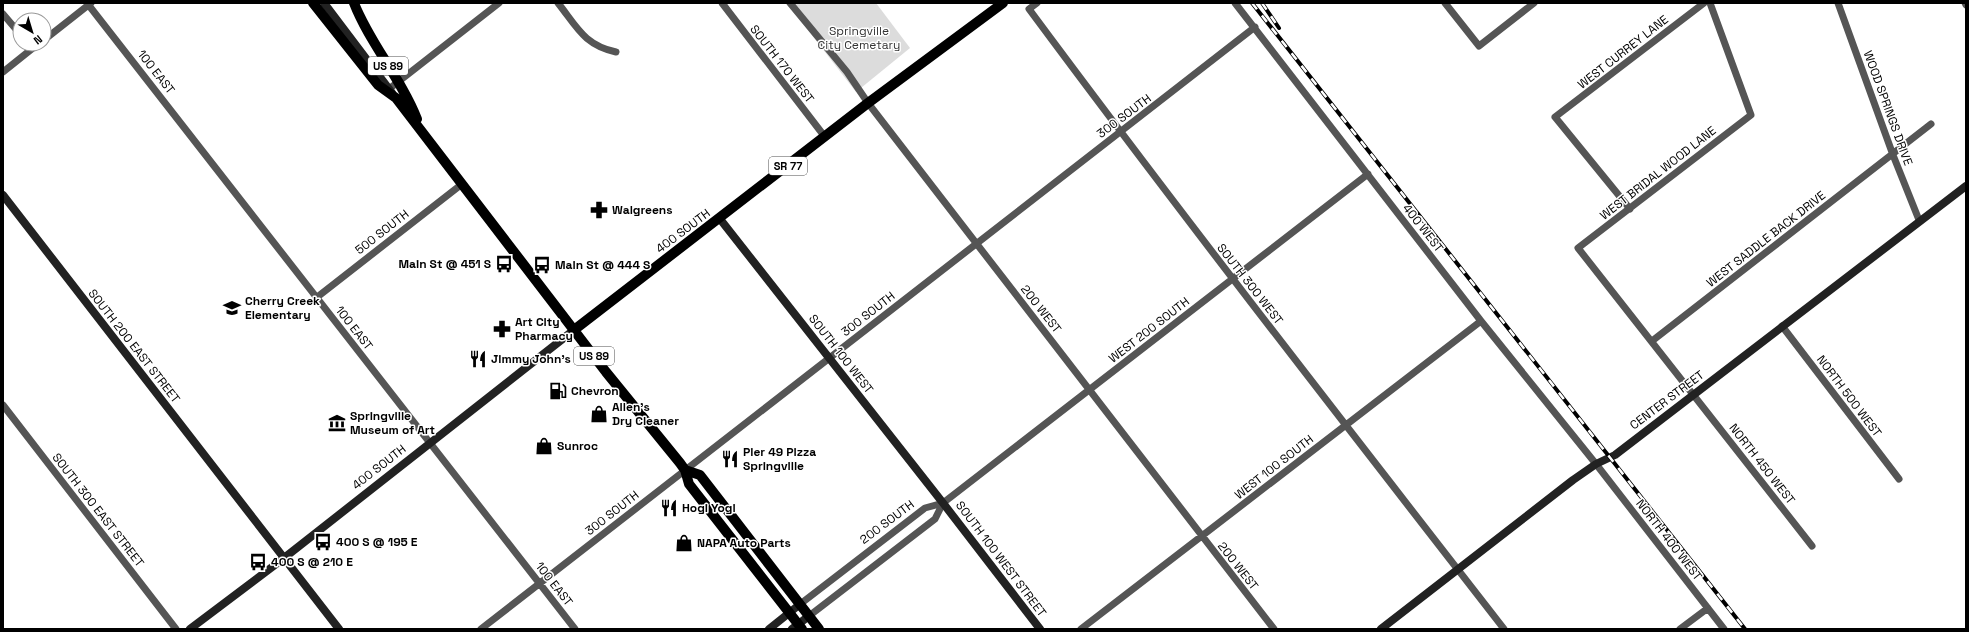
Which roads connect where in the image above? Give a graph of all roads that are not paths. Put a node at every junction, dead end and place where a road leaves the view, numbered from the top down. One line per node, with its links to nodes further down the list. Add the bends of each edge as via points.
1 (313, 3): 26 (main road, US 89, via 378,84)
2 (324, 3): 25 (street)
3 (354, 3): 24 (main road, US 89)
4 (499, 3): 24 (street)
5 (558, 3): 22 (street, via 589,41 602,49)
6 (722, 3): 31 (street, SOUTH 170 WEST)
7 (790, 3): 27 (street, 200 WEST, via 847,72)
8 (1003, 3): 27 (main road, 400 SOUTH / SR 77)
9 (1037, 3): 30 (street, SOUTH 300 WEST, via 1029,9)
10 (1235, 3): 19 (street, 400 WEST)
11 (1445, 3): 12 (street, via 1479,46)
12 (1534, 3)
13 (1704, 3): 37 (street, WEST CURREY LANE, via 1555,118)
14 (1710, 3): 37 (street, WEST BRIDAL WOOD LANE, via 1751,115)
15 (1838, 3): 32 (street, WOOD SPRINGS DRIVE)
16 (89, 4): 20 (street); 43 (street, 100 EAST)
17 (3, 14): 18 (street)
18 (12, 25)
19 (1255, 28): 30 (street, 300 SOUTH); 33 (street, 400 WEST)
20 (52, 34)
21 (26, 52): 23 (street)
22 (616, 52)
23 (3, 72)
24 (398, 82): 25 (street); 29 (main road, US 89)
25 (389, 89): 26 (street)
26 (396, 98): 29 (main road, US 89)
27 (868, 103): 31 (main road, 400 SOUTH / SR 77); 40 (street, 200 WEST)
28 (1931, 124): 32 (street, WEST SADDLE BACK DRIVE)
29 (421, 130): 34 (main road, US 89)
30 (1120, 132): 40 (street, 300 SOUTH); 42 (street, SOUTH 300 WEST)
31 (825, 138): 38 (main road, 400 SOUTH / SR 77)
32 (1893, 155): 39 (street, WOOD SPRINGS DRIVE); 47 (street, WEST SADDLE BACK DRIVE)
33 (1368, 174): 42 (street, WEST 200 SOUTH); 44 (street, 400 WEST)
34 (462, 184): 43 (street, 500 SOUTH); 46 (main road, US 89)
35 (1966, 186): 39 (street, CENTER STREET)
36 (3, 195): 60 (street, SOUTH 200 EAST STREET)
37 (1630, 208): 41 (street, WEST BRIDAL WOOD LANE)
38 (720, 219): 46 (main road, 400 SOUTH / SR 77); 48 (street, SOUTH 100 WEST)
39 (1919, 220): 45 (street, CENTER STREET)
40 (976, 243): 48 (street, 300 SOUTH); 49 (street, 200 WEST)
41 (1578, 248): 47 (street, NORTH 450 WEST)
42 (1232, 280): 49 (street, WEST 200 SOUTH); 52 (street, SOUTH 300 WEST)
43 (316, 298): 53 (street, 100 EAST)
44 (1481, 322): 52 (street, WEST 100 SOUTH); 54 (street, 400 WEST)
45 (1782, 326): 50 (street, CENTER STREET); 56 (street, NORTH 500 WEST)
46 (574, 330): 53 (street, 400 SOUTH); 55 (main road, US 89)
47 (1652, 341): 50 (street, NORTH 450 WEST)
48 (829, 359): 55 (street, 300 SOUTH); 57 (street, SOUTH 100 WEST)
49 (1090, 390): 57 (street, WEST 200 SOUTH); 58 (street, 200 WEST)
50 (1694, 394): 54 (street, CENTER STREET, via 1615,455); 59 (street, NORTH 450 WEST)
51 (3, 405): 68 (street, SOUTH 300 EAST STREET)
52 (1346, 425): 58 (street, WEST 100 SOUTH); 61 (street, SOUTH 300 WEST)
53 (431, 443): 60 (street, 400 SOUTH); 62 (street, 100 EAST)
54 (1596, 464): 61 (street, CENTER STREET); 64 (street, NORTH 400 WEST)
55 (686, 470): 62 (street, 300 SOUTH); 63 (main road, US 89, via 700,475); 65 (main road, US 89, via 689,484)
56 (1899, 479)
57 (943, 503): 63 (street, 200 SOUTH, via 925,508); 66 (street, via 935,519); 75 (street, SOUTH 100 WEST STREET)
58 (1202, 537): 76 (street, WEST 100 SOUTH); 77 (street, 200 WEST)
59 (1812, 546)
60 (284, 558): 69 (street, 400 SOUTH); 70 (street, SOUTH 200 EAST STREET)
61 (1458, 570): 78 (street, CENTER STREET); 79 (street, SOUTH 300 WEST)
62 (539, 583): 71 (street, 300 SOUTH); 72 (street, 100 EAST)
63 (799, 605): 65 (street, 200 SOUTH); 66 (main road, US 89)
64 (1708, 608): 80 (street); 81 (street, NORTH 400 WEST)
65 (789, 613): 67 (main road, US 89); 73 (street, 200 SOUTH)
66 (809, 616): 67 (street); 74 (main road, US 89)
67 (797, 627)
68 (176, 629)
69 (190, 629)
70 (339, 629)
71 (481, 629)
72 (575, 629)
73 (769, 629)
74 (818, 629)
75 (1040, 629)
76 (1081, 629)
77 (1274, 629)
78 (1381, 629)
79 (1504, 629)
80 (1680, 629)
81 (1724, 629)

